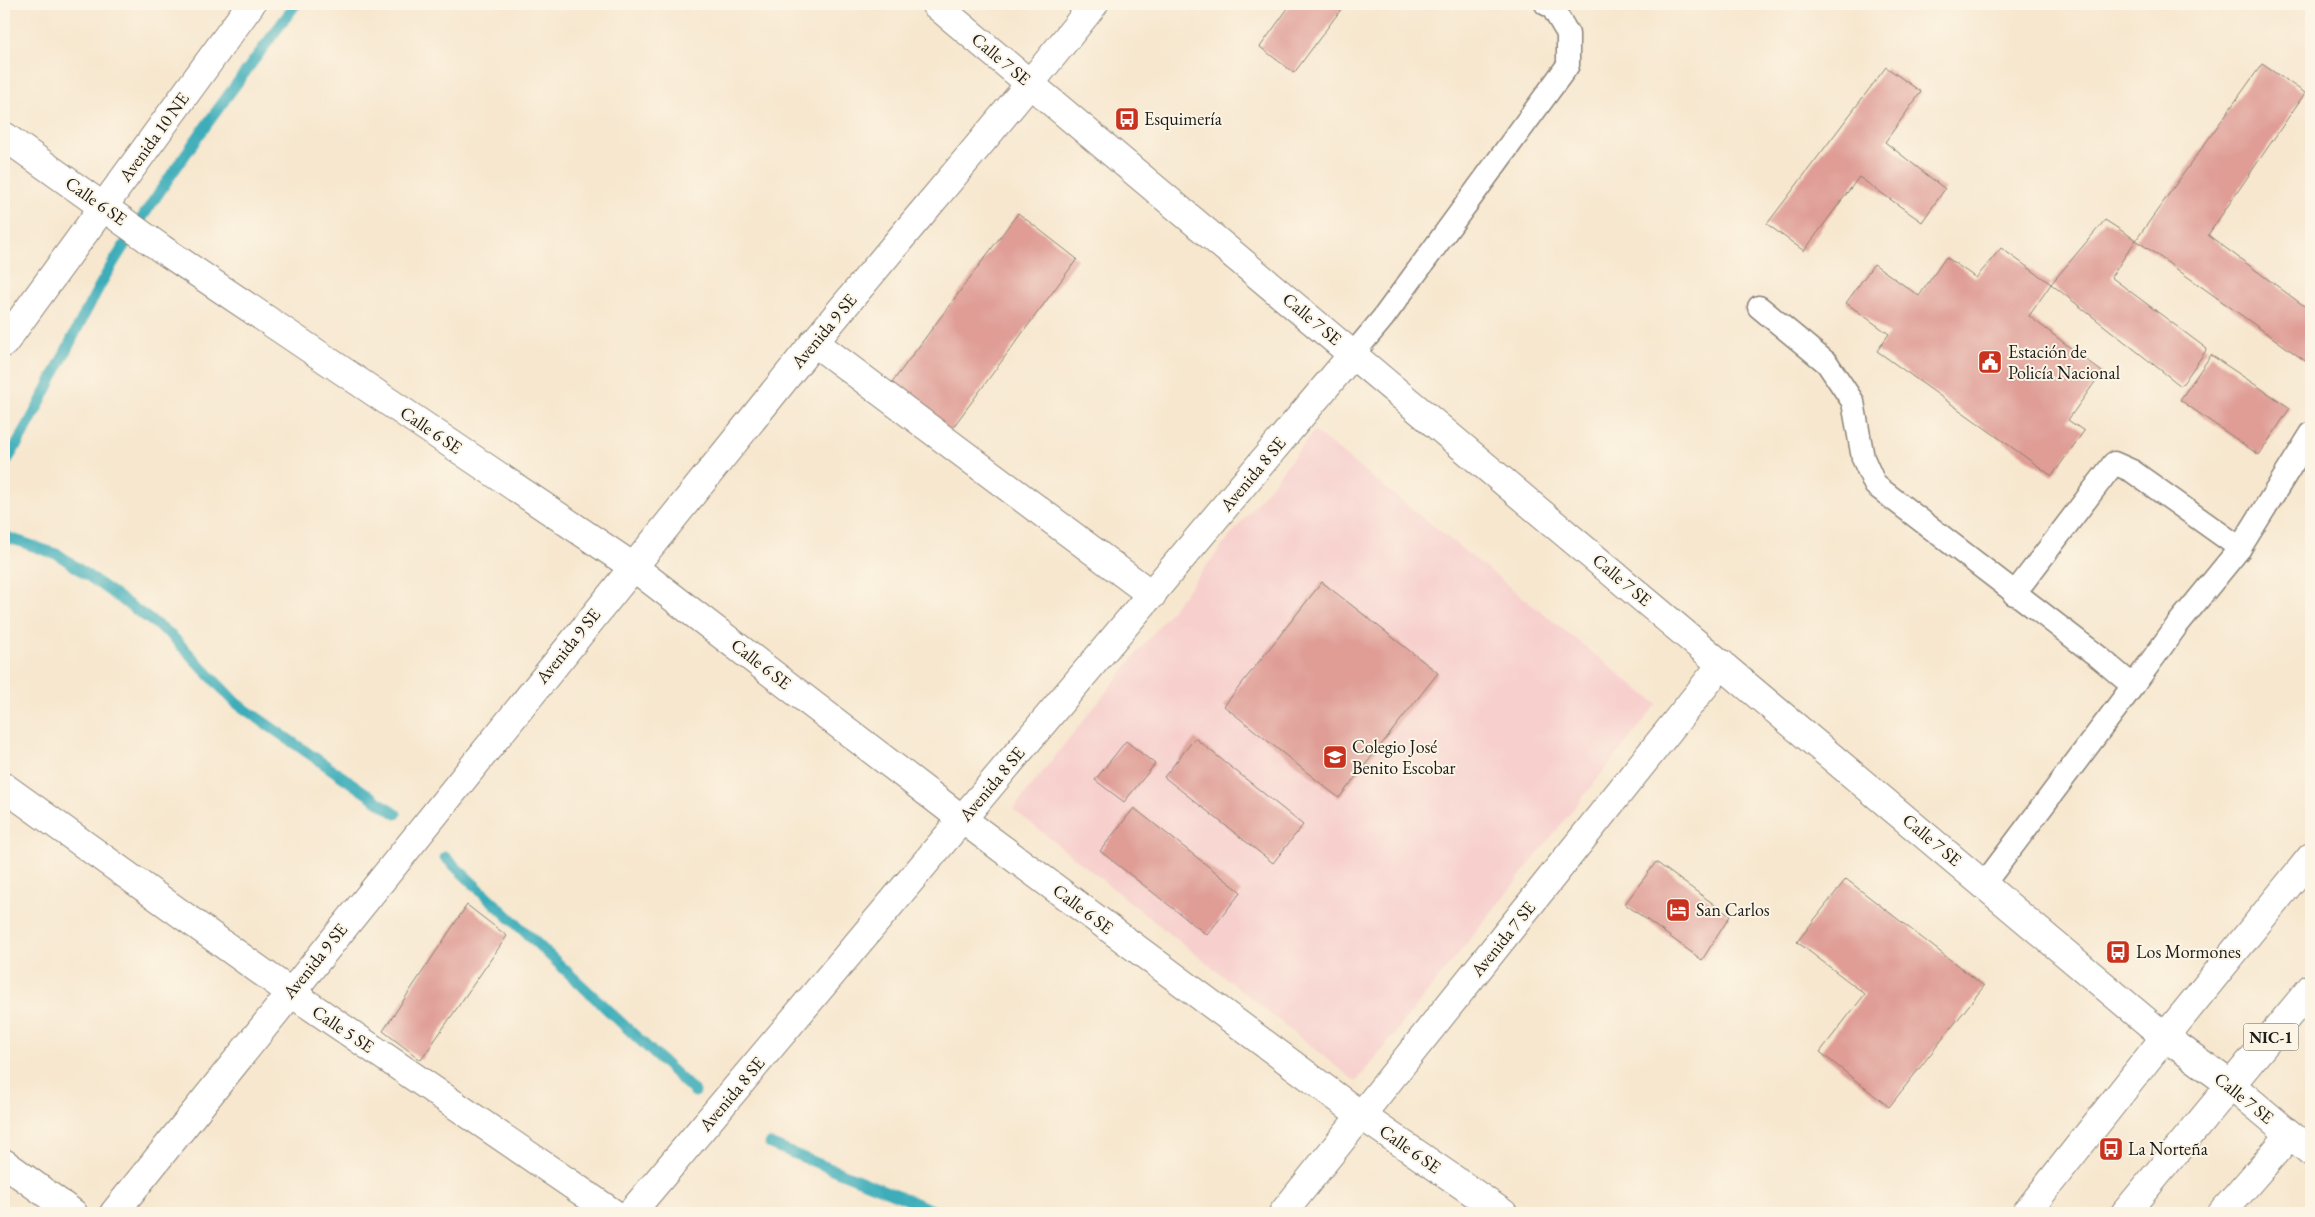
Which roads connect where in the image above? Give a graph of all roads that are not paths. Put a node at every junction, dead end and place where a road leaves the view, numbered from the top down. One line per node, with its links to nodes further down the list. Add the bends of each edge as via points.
1 (252, 4): 7 (main road, Avenida 10 NE)
2 (935, 4): 5 (main road, Calle 7 SE)
3 (1094, 4): 5 (main road, Avenida 9 SE)
4 (1546, 4): 11 (lane, via 1552,7 1568,34 1568,65 1389,310)
5 (1031, 84): 9 (main road, Avenida 9 SE); 11 (main road, Calle 7 SE)
6 (4, 136): 7 (main road, Calle 6 SE)
7 (109, 210): 10 (main road, Avenida 10 NE); 14 (main road, Calle 6 SE)
8 (1759, 307): 15 (lane, via 1828,363 1852,402 1862,458 1875,485)
9 (814, 342): 14 (main road, Avenida 9 SE); 16 (main road)
10 (4, 343)
11 (1353, 354): 16 (main road, Avenida 8 SE); 17 (main road, Calle 7 SE)
12 (2311, 434): 13 (lane)
13 (2240, 548): 15 (lane, via 2132,471 2114,463); 18 (lane)
14 (632, 566): 20 (main road, Calle 6 SE); 24 (main road, Avenida 9 SE)
15 (2014, 594): 18 (lane)
16 (1152, 595): 20 (main road, Avenida 8 SE)
17 (1722, 664): 22 (main road, Calle 7 SE); 27 (main road, Avenida 7 SE)
18 (2133, 686): 22 (lane)
19 (4, 787): 24 (main road, Calle 5 SE)
20 (962, 819): 27 (main road, Calle 6 SE); 34 (main road, Avenida 8 SE)
21 (2311, 857): 25 (main road)
22 (1984, 884): 25 (main road, Calle 7 SE)
23 (2311, 988): 26 (main road, NIC-1)
24 (290, 992): 32 (main road, Avenida 9 SE); 33 (main road, Calle 5 SE)
25 (2165, 1037): 26 (main road, Calle 7 SE); 37 (main road)
26 (2231, 1086): 28 (main road, Calle 7 SE); 38 (main road, NIC-1)
27 (1362, 1116): 35 (main road, Avenida 7 SE); 36 (main road, Calle 6 SE)
28 (2290, 1135): 29 (main road, Calle 7 SE); 39 (main road)
29 (2311, 1152)
30 (4, 1163): 31 (main road)
31 (73, 1213)
32 (114, 1213)
33 (613, 1213)
34 (631, 1213)
35 (1283, 1213)
36 (1503, 1213)
37 (2026, 1213)
38 (2125, 1213)
39 (2222, 1213)

